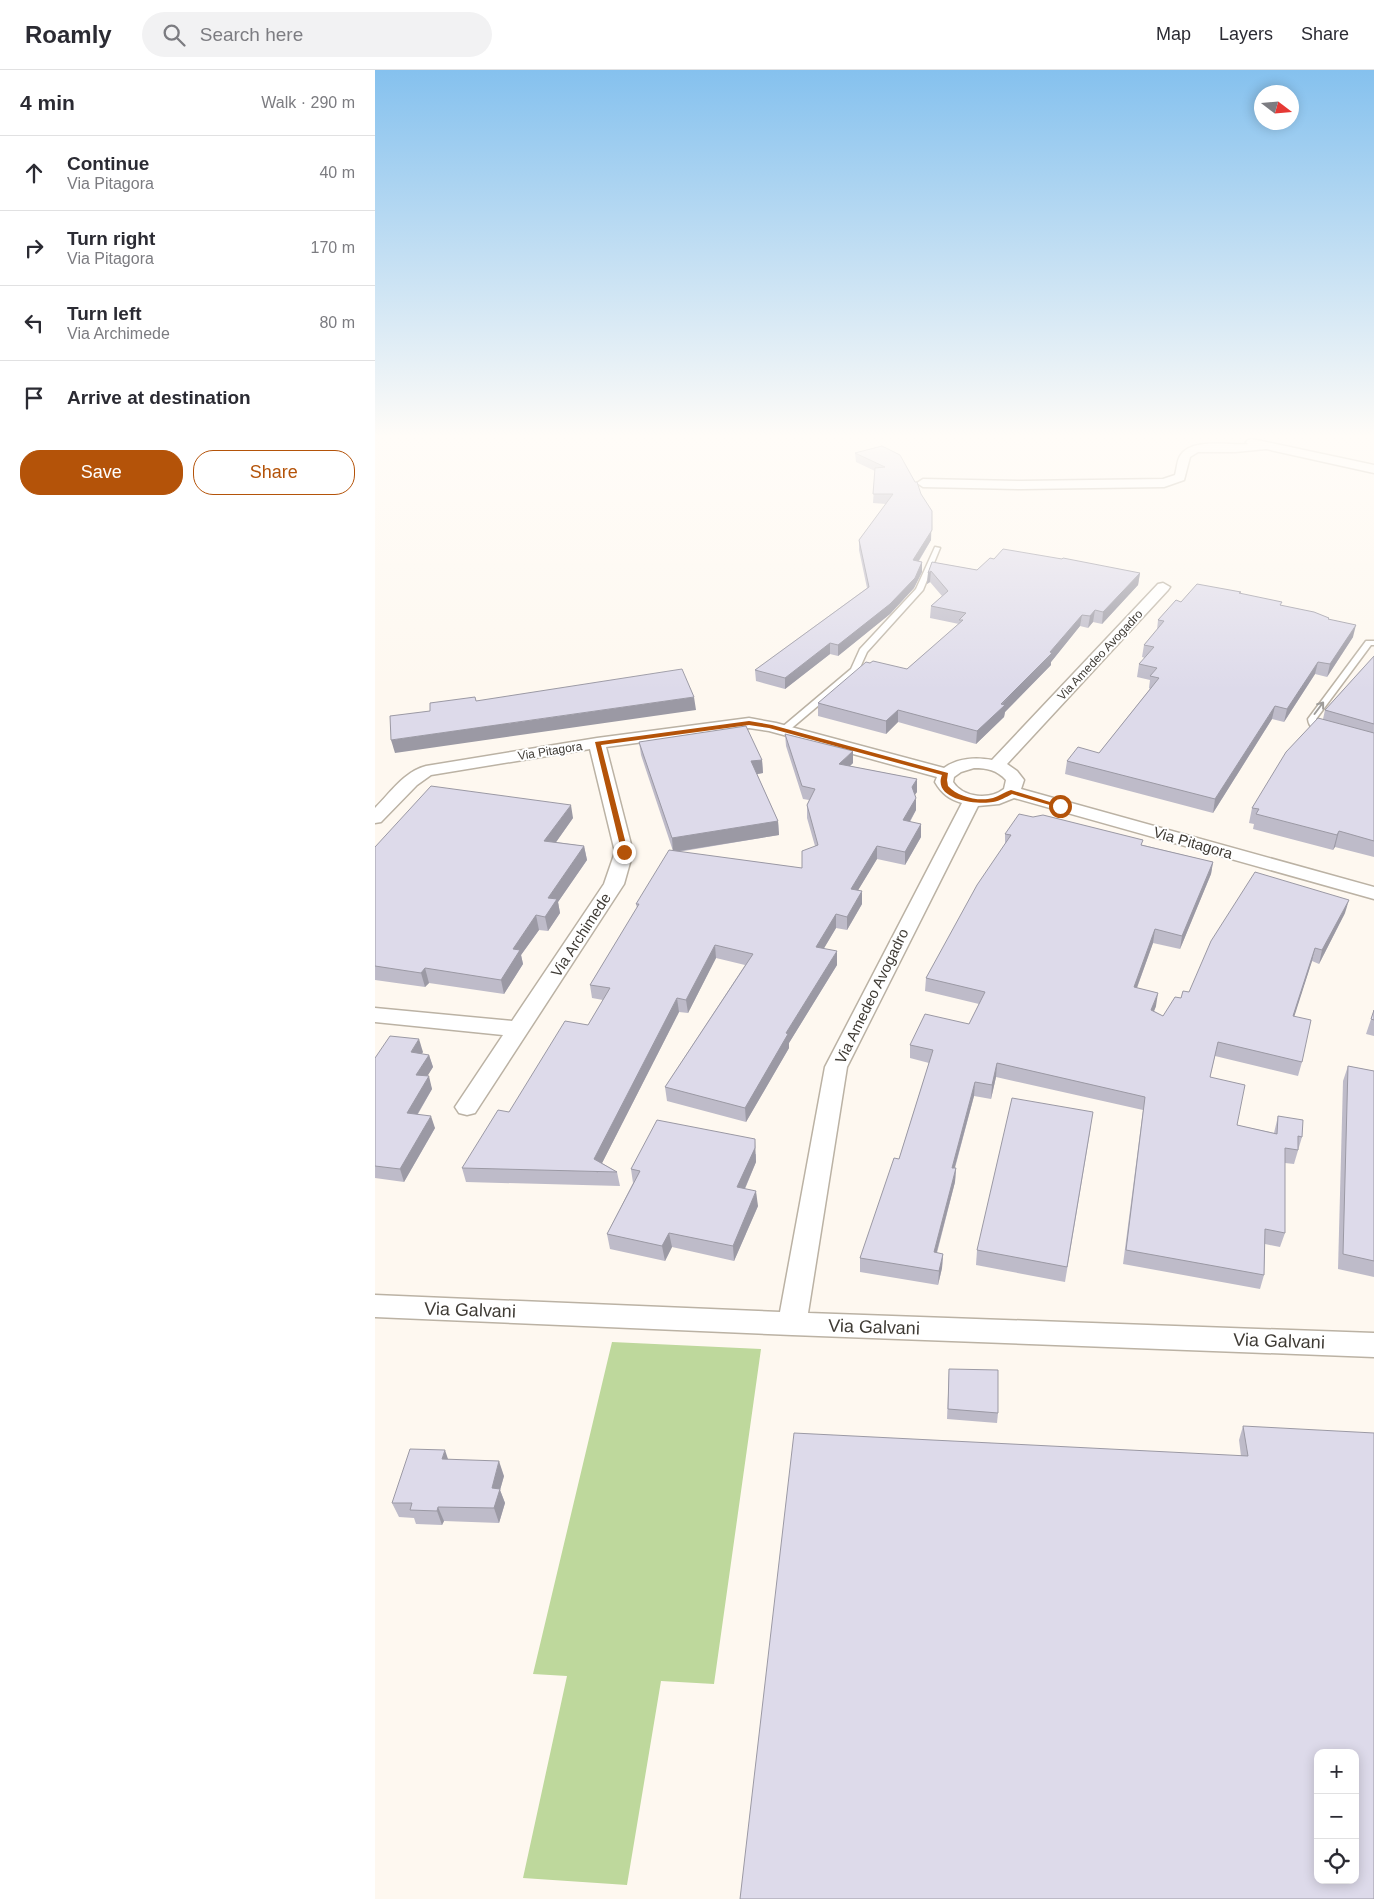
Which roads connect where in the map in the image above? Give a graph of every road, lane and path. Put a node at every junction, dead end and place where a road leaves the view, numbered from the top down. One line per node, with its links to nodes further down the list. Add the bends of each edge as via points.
1 (937, 548): 4 (lane, via 919,590 863,652 855,670)
2 (1163, 587): 7 (street, Via Amedeo Avogadro)
3 (1374, 643): 5 (lane, one-way to 3, via 1317,728 1312,718 1369,643)
4 (784, 730): 6 (street, Via Pitagora, via 749,723); 8 (street, Via Pitagora)
5 (1336, 734)
6 (597, 743): 11 (street, Via Pitagora, via 426,771 411,781); 14 (street, Via Archimede, via 624,852 614,884)
7 (996, 766): 8 (street, via 973,763 961,765); 9 (street, via 1005,769 1015,780)
8 (946, 774): 10 (street, via 943,780 945,787 951,793)
9 (1011, 792): 10 (street, via 995,800); 12 (street, Via Pitagora)
10 (972, 800): 17 (street, Via Amedeo Avogadro, via 836,1066)
11 (375, 818)
12 (1374, 893)
13 (375, 1015): 14 (street)
14 (520, 1029): 15 (street, Via Archimede)
15 (467, 1107)
16 (375, 1306): 17 (street, Via Galvani)
17 (792, 1324): 18 (street, Via Galvani)
18 (1374, 1345)

